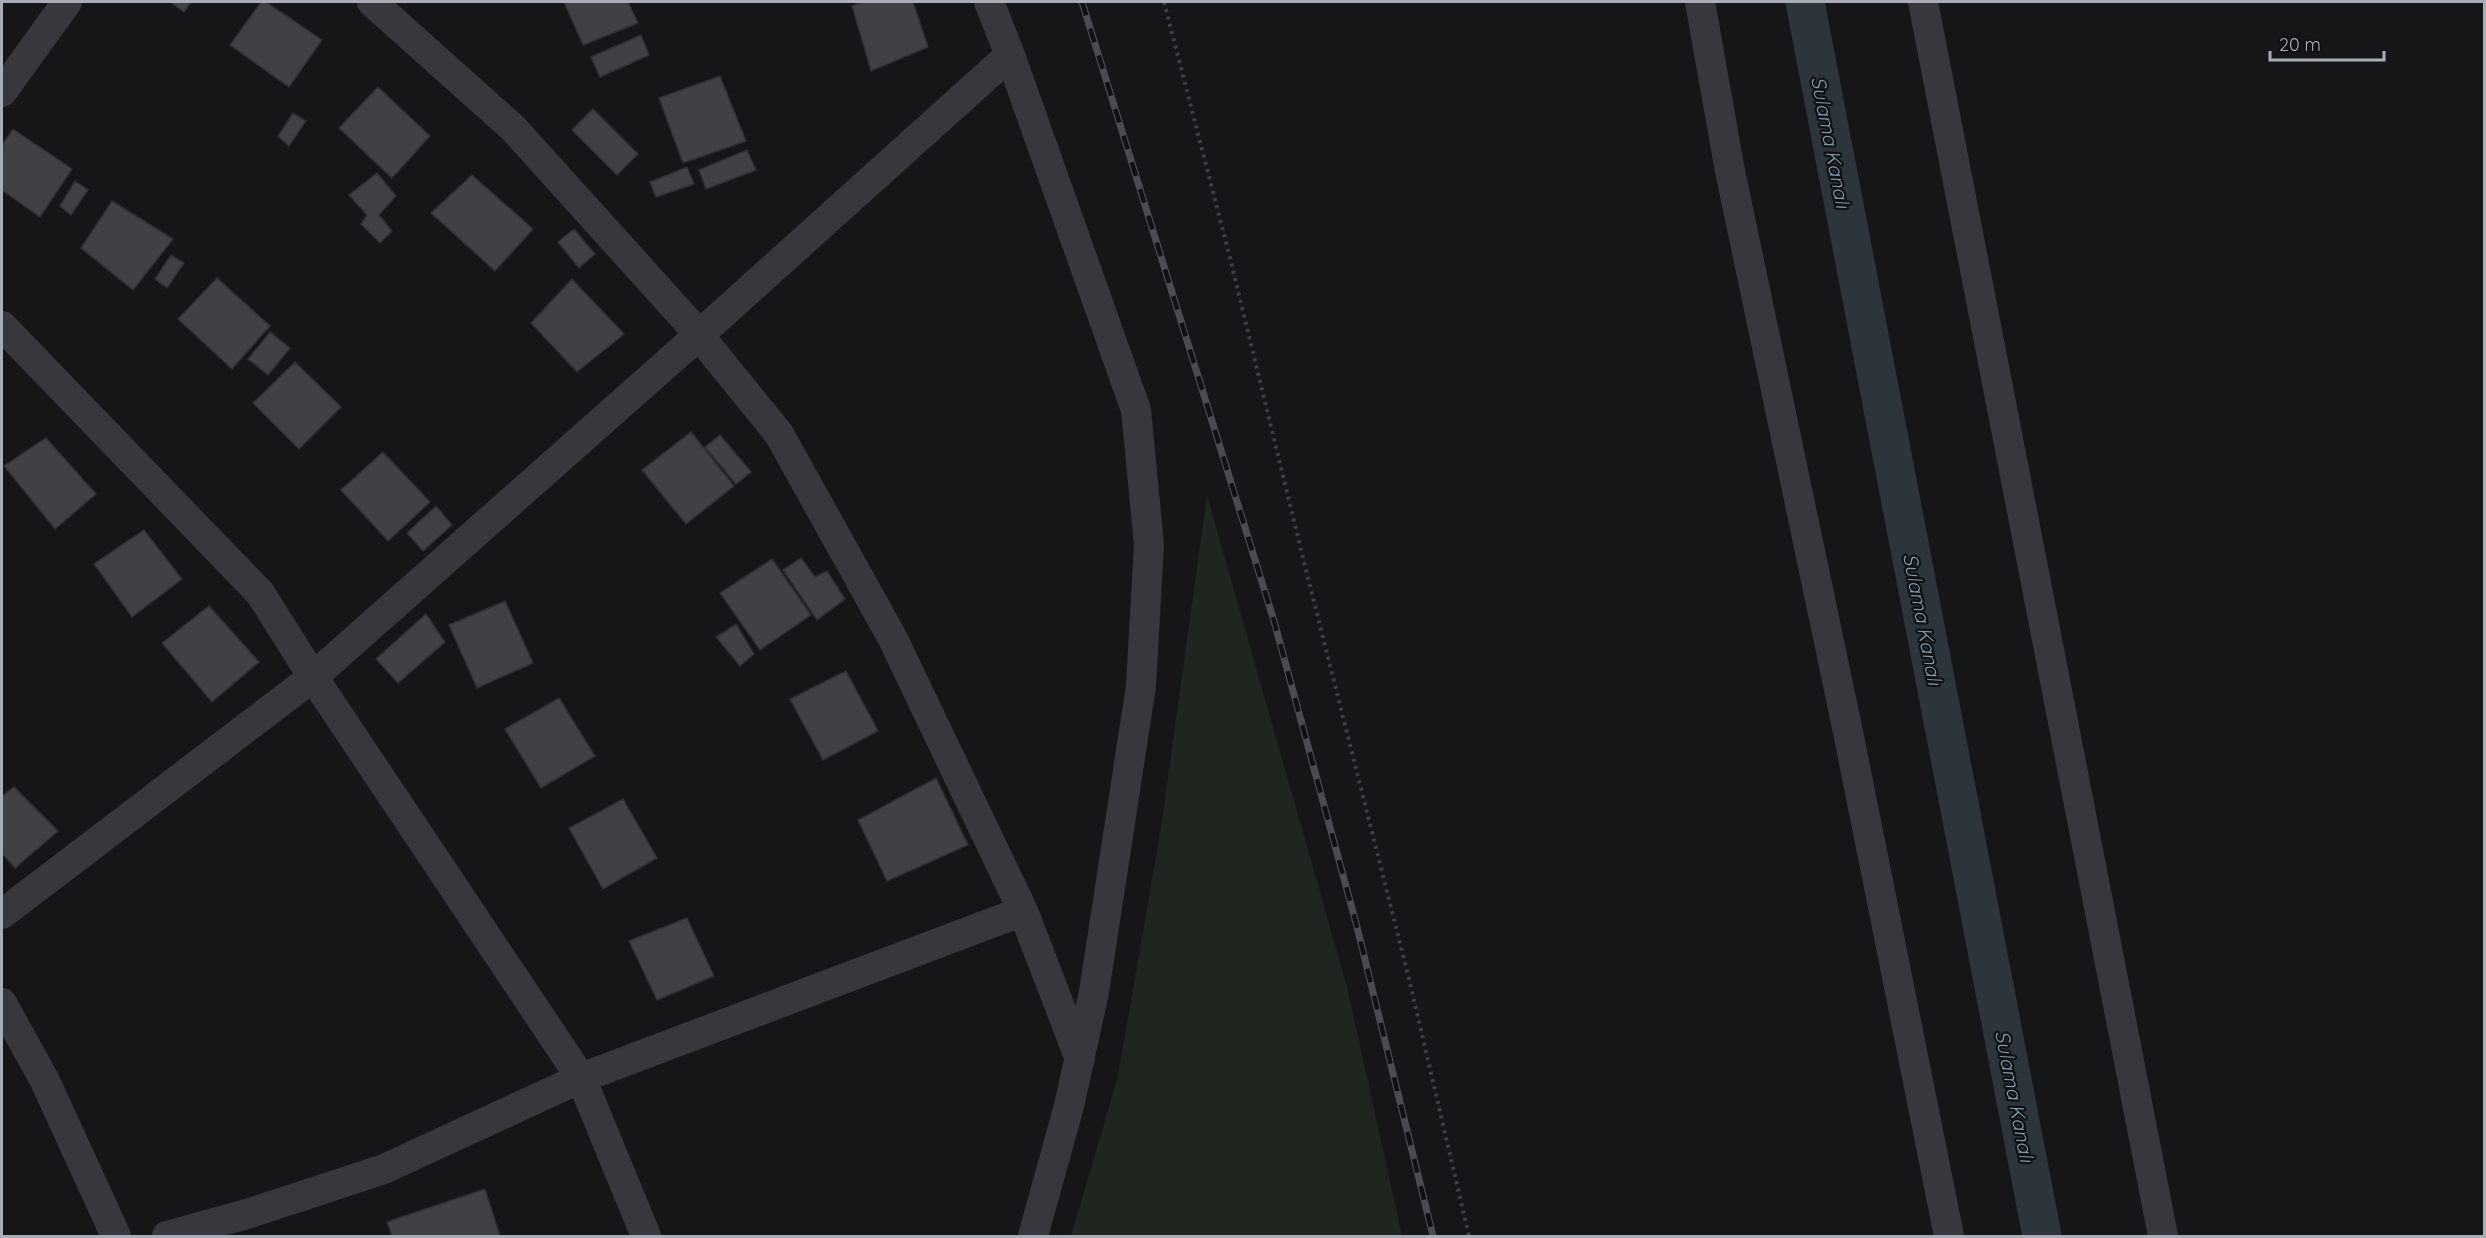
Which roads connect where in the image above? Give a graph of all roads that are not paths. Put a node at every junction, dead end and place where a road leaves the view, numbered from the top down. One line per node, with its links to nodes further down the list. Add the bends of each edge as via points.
1 (67, 2): 7 (street)
2 (372, 2): 9 (street, via 513,128)
3 (989, 2): 6 (street)
4 (1700, 2): 20 (street, via 1730,171)
5 (1923, 2): 21 (street)
6 (1010, 55): 9 (street); 14 (street, via 1136,410 1149,544 1141,686 1094,992)
7 (2, 92)
8 (2, 326): 10 (street, via 260,593)
9 (699, 335): 10 (street); 11 (street, via 779,434 893,639)
10 (313, 677): 12 (street); 15 (street)
11 (1023, 910): 14 (street); 15 (street)
12 (2, 914)
13 (2, 1003): 16 (street, via 45,1081)
14 (1080, 1059): 19 (street)
15 (581, 1078): 17 (street, via 384,1169); 18 (street)
16 (116, 1236)
17 (167, 1236)
18 (646, 1236)
19 (1033, 1236)
20 (1949, 1236)
21 (2163, 1236)

